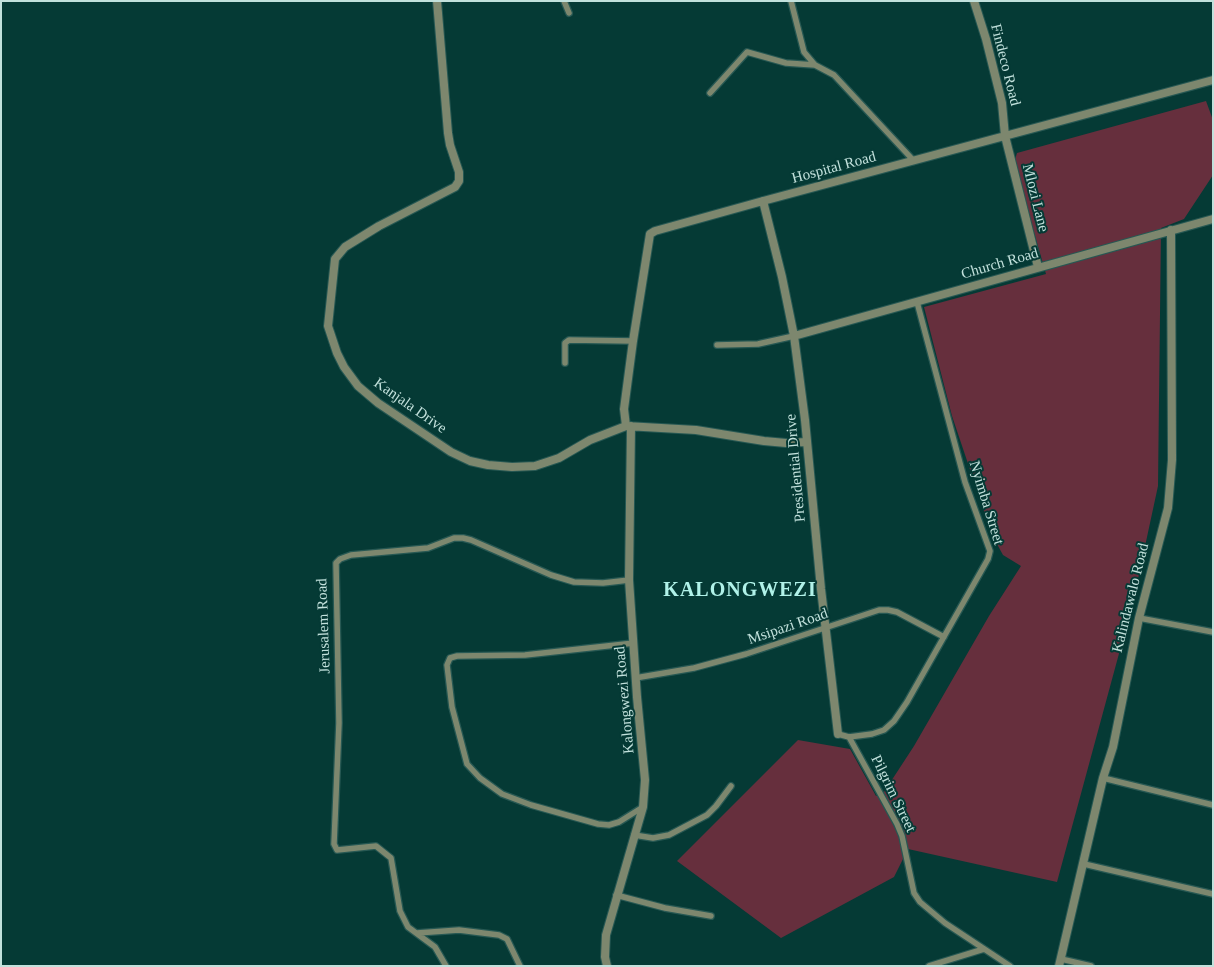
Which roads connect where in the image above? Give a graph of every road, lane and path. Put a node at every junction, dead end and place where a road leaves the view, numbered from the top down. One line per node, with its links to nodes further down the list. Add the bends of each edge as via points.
1 (437, 1): 20 (street, Kanjala Drive, via 448,133 459,181 455,187 378,226 339,252 335,259 328,326 337,353 358,386 378,404 470,461 512,467 535,466)
2 (564, 1): 5 (street)
3 (791, 1): 6 (street, via 804,52)
4 (974, 1): 9 (street, Findeco Road, via 1002,103)
5 (569, 13)
6 (815, 65): 8 (street, via 786,63 748,52); 10 (street, via 834,75)
7 (1213, 80): 9 (street, Hospital Road)
8 (710, 93)
9 (1005, 136): 10 (street, Hospital Road); 14 (street, Mlozi Lane)
10 (914, 161): 11 (street, Hospital Road)
11 (762, 201): 16 (street, Presidential Drive); 17 (street, Hospital Road, via 650,234)
12 (1213, 219): 13 (street, Church Road)
13 (1171, 230): 14 (street, Church Road); 23 (street, Kalindawalo Road, via 1171,482 1168,508)
14 (1038, 267): 15 (street, Church Road)
15 (917, 302): 16 (street, Church Road); 26 (street, Nyimba Street, via 965,482 990,551)
16 (794, 336): 18 (street, via 758,344); 21 (street, Presidential Drive)
17 (633, 341): 19 (street, via 569,340 566,343); 20 (street, Hospital Road, via 624,410)
18 (717, 345)
19 (566, 363)
20 (628, 426): 21 (street, Kanjala Drive, via 696,430 786,443); 22 (street, Kalongwezi Road)
21 (807, 442): 24 (street, Presidential Drive)
22 (629, 580): 27 (street, Kalongwezi Road); 40 (street, Jerusalem Road, via 574,582 463,538 428,548 351,555 336,563 339,723 334,844 337,850 376,846 391,858 400,911 408,926)
23 (1139, 618): 25 (street); 31 (street, Kalindawalo Road, via 1113,747)
24 (825, 628): 26 (street, Msipazi Road, via 888,610); 28 (street, Msipazi Road, via 718,662); 29 (street, Presidential Drive)
25 (1213, 632)
26 (944, 637): 30 (street, Nyimba Street, via 894,721 884,730)
27 (634, 644): 28 (street, Kalongwezi Road); 34 (street, via 524,655 456,656 450,658 447,665 452,707 468,764 480,778 502,794 598,824 618,822)
28 (635, 678): 34 (street, Kalongwezi Road, via 645,780)
29 (838, 734): 30 (street, Nyimba Street)
30 (849, 737): 41 (street, Pilgrim Street, via 902,836 914,894 945,923)
31 (1103, 778): 33 (street); 36 (street, Kalindawalo Road)
32 (731, 786): 35 (street, via 707,815 669,836)
33 (1213, 804)
34 (643, 807): 35 (street, Kalongwezi Road)
35 (634, 835): 38 (street, Kalongwezi Road)
36 (1084, 864): 37 (street); 42 (street, Kalindawalo Road)
37 (1213, 894)
38 (616, 895): 39 (street); 45 (street, Kalongwezi Road, via 606,935)
39 (710, 916)
40 (417, 933): 43 (street, via 435,947); 44 (street, via 459,930 499,935 507,940)
41 (984, 949): 46 (street); 47 (street, Pilgrim Street)
42 (1060, 962): 48 (street)
43 (446, 966)
44 (520, 966)
45 (607, 966)
46 (929, 966)
47 (1010, 966)
48 (1091, 966)

